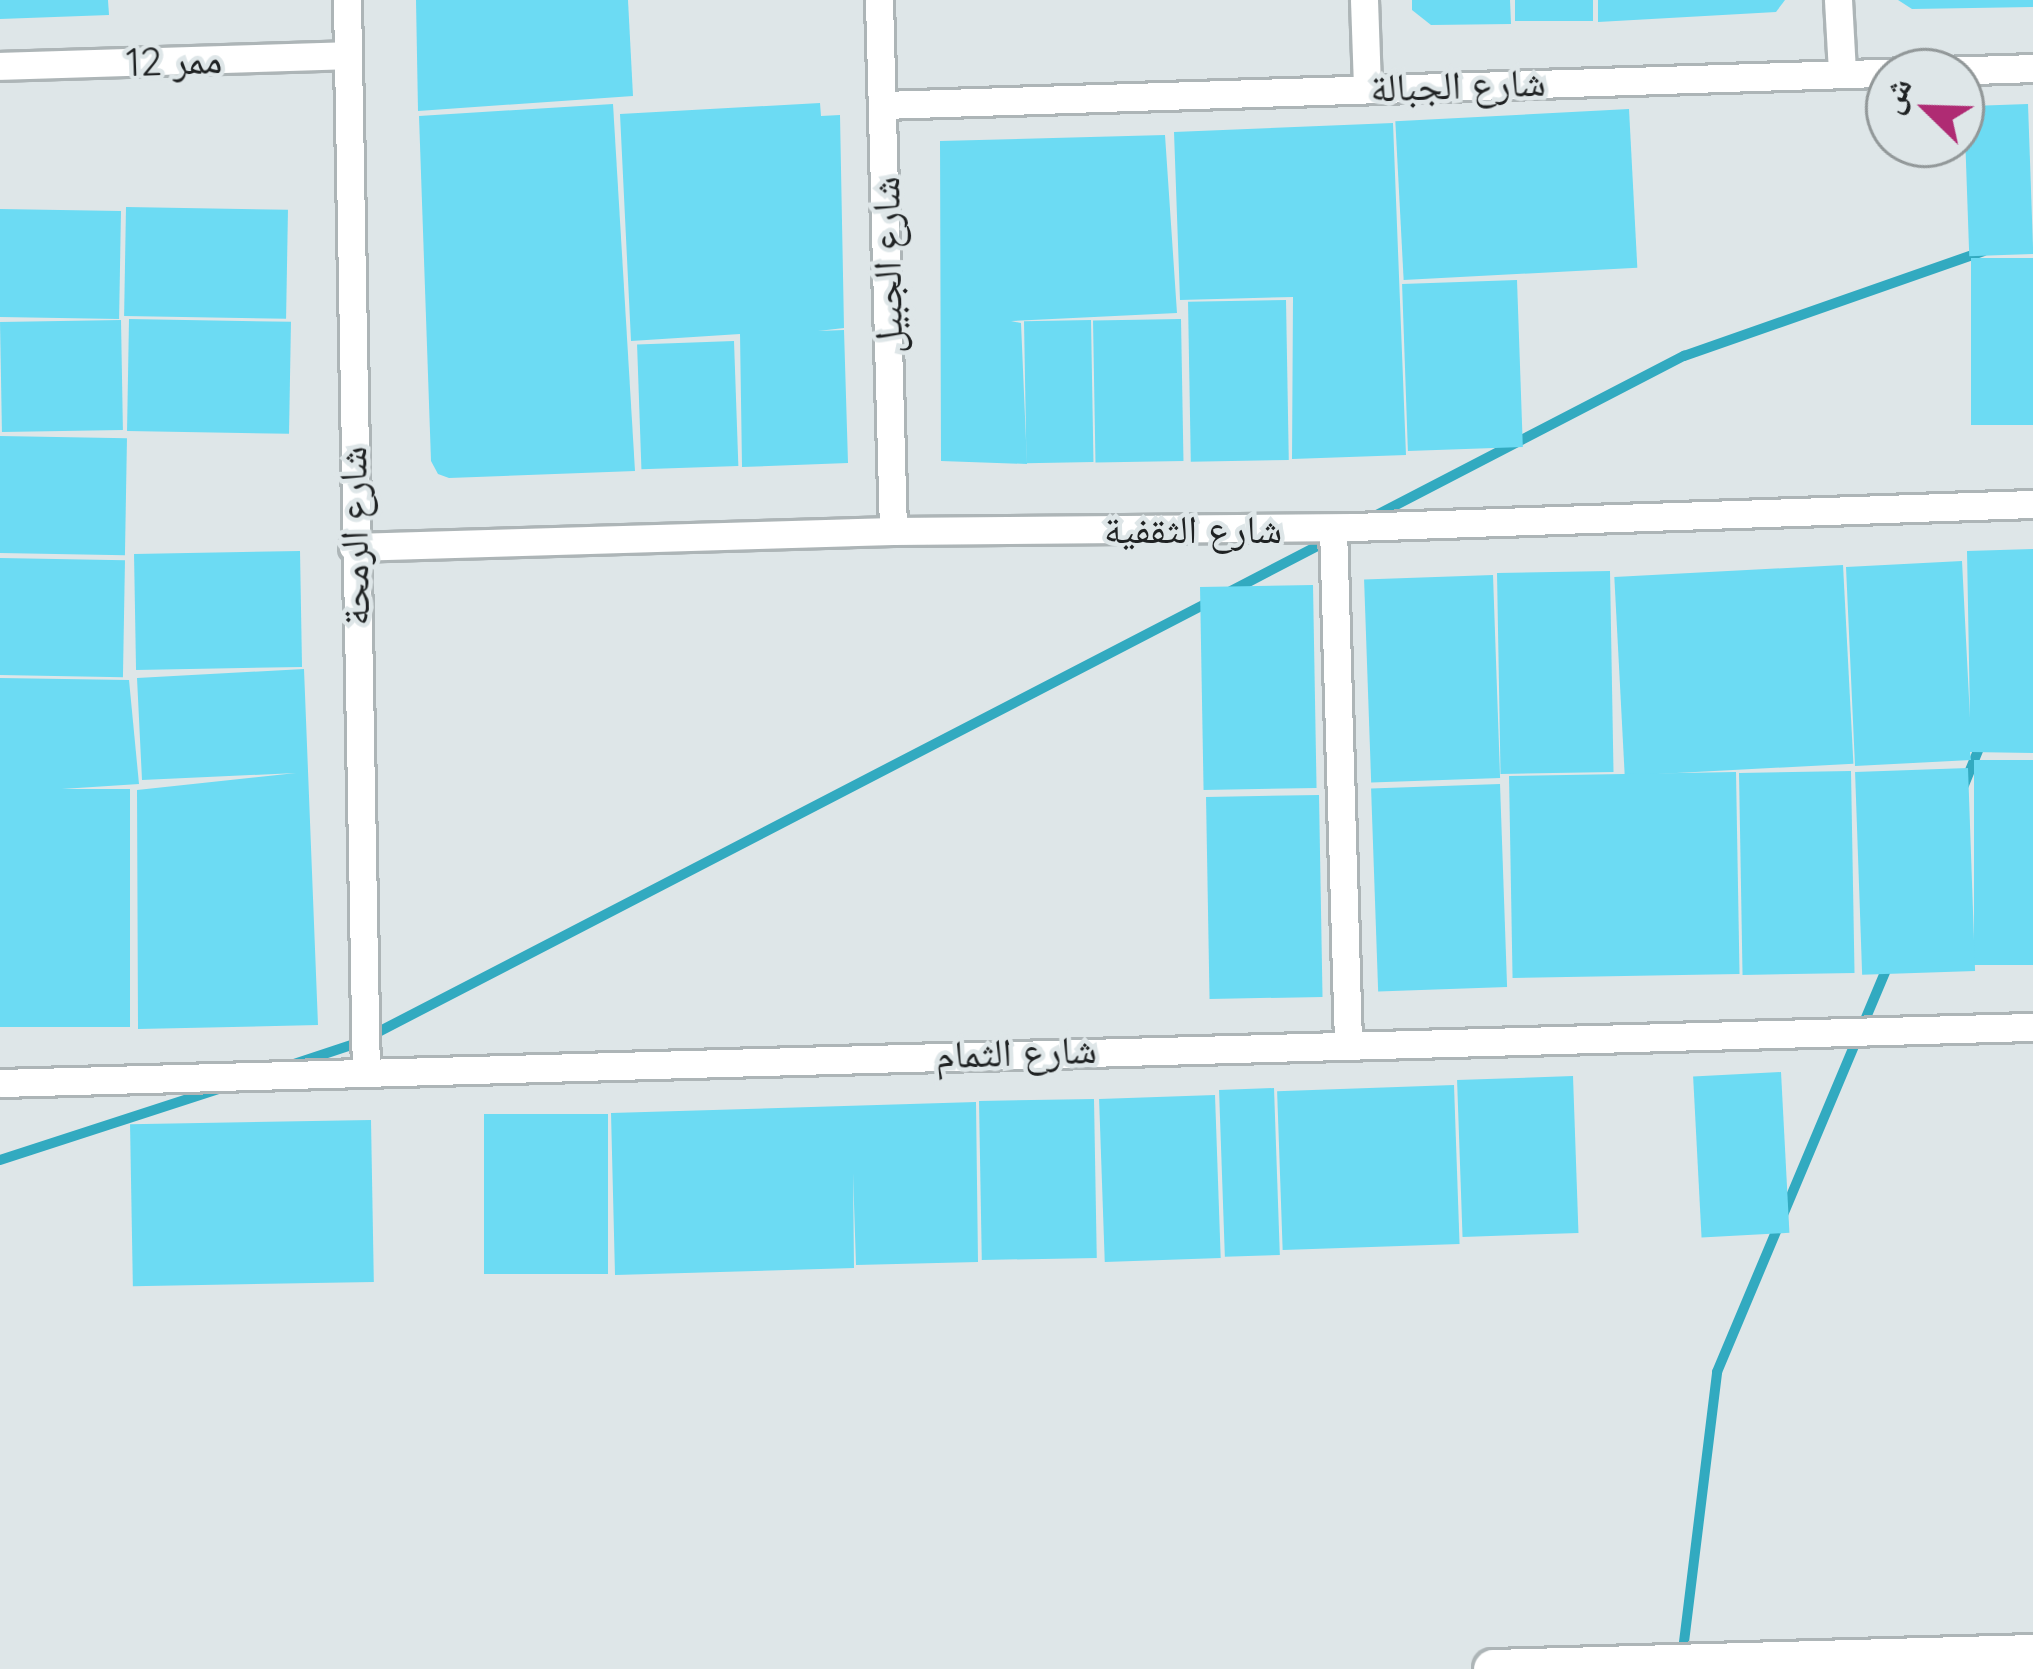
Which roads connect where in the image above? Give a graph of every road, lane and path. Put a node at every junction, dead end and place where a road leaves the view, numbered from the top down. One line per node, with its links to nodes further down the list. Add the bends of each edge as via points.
1 (347, 0): 5 (street, شارع الرمحة)
2 (879, 0): 10 (street, شارع الجبيل)
3 (1364, 0): 9 (street)
4 (1838, 0): 8 (street)
5 (348, 55): 6 (street, ممر 12); 14 (street, شارع الرمحة)
6 (0, 66)
7 (2033, 68): 8 (street, شارع الجبالة)
8 (1842, 71): 9 (street, شارع الجبالة)
9 (1367, 88): 10 (street, شارع الجبالة)
10 (883, 105): 13 (street, شارع الجبيل)
11 (2033, 504): 12 (street, شارع الثقفية)
12 (1333, 528): 13 (street, شارع الثقفية); 16 (street)
13 (893, 531): 14 (street, شارع الثقفية)
14 (353, 547): 17 (street, شارع الرمحة)
15 (2033, 1027): 16 (street, شارع الثمام)
16 (1348, 1042): 17 (street, شارع الثمام)
17 (365, 1072): 18 (street, شارع الثمام)
18 (0, 1083)
19 (2033, 1654): 20 (main road)
20 (1493, 1669)

